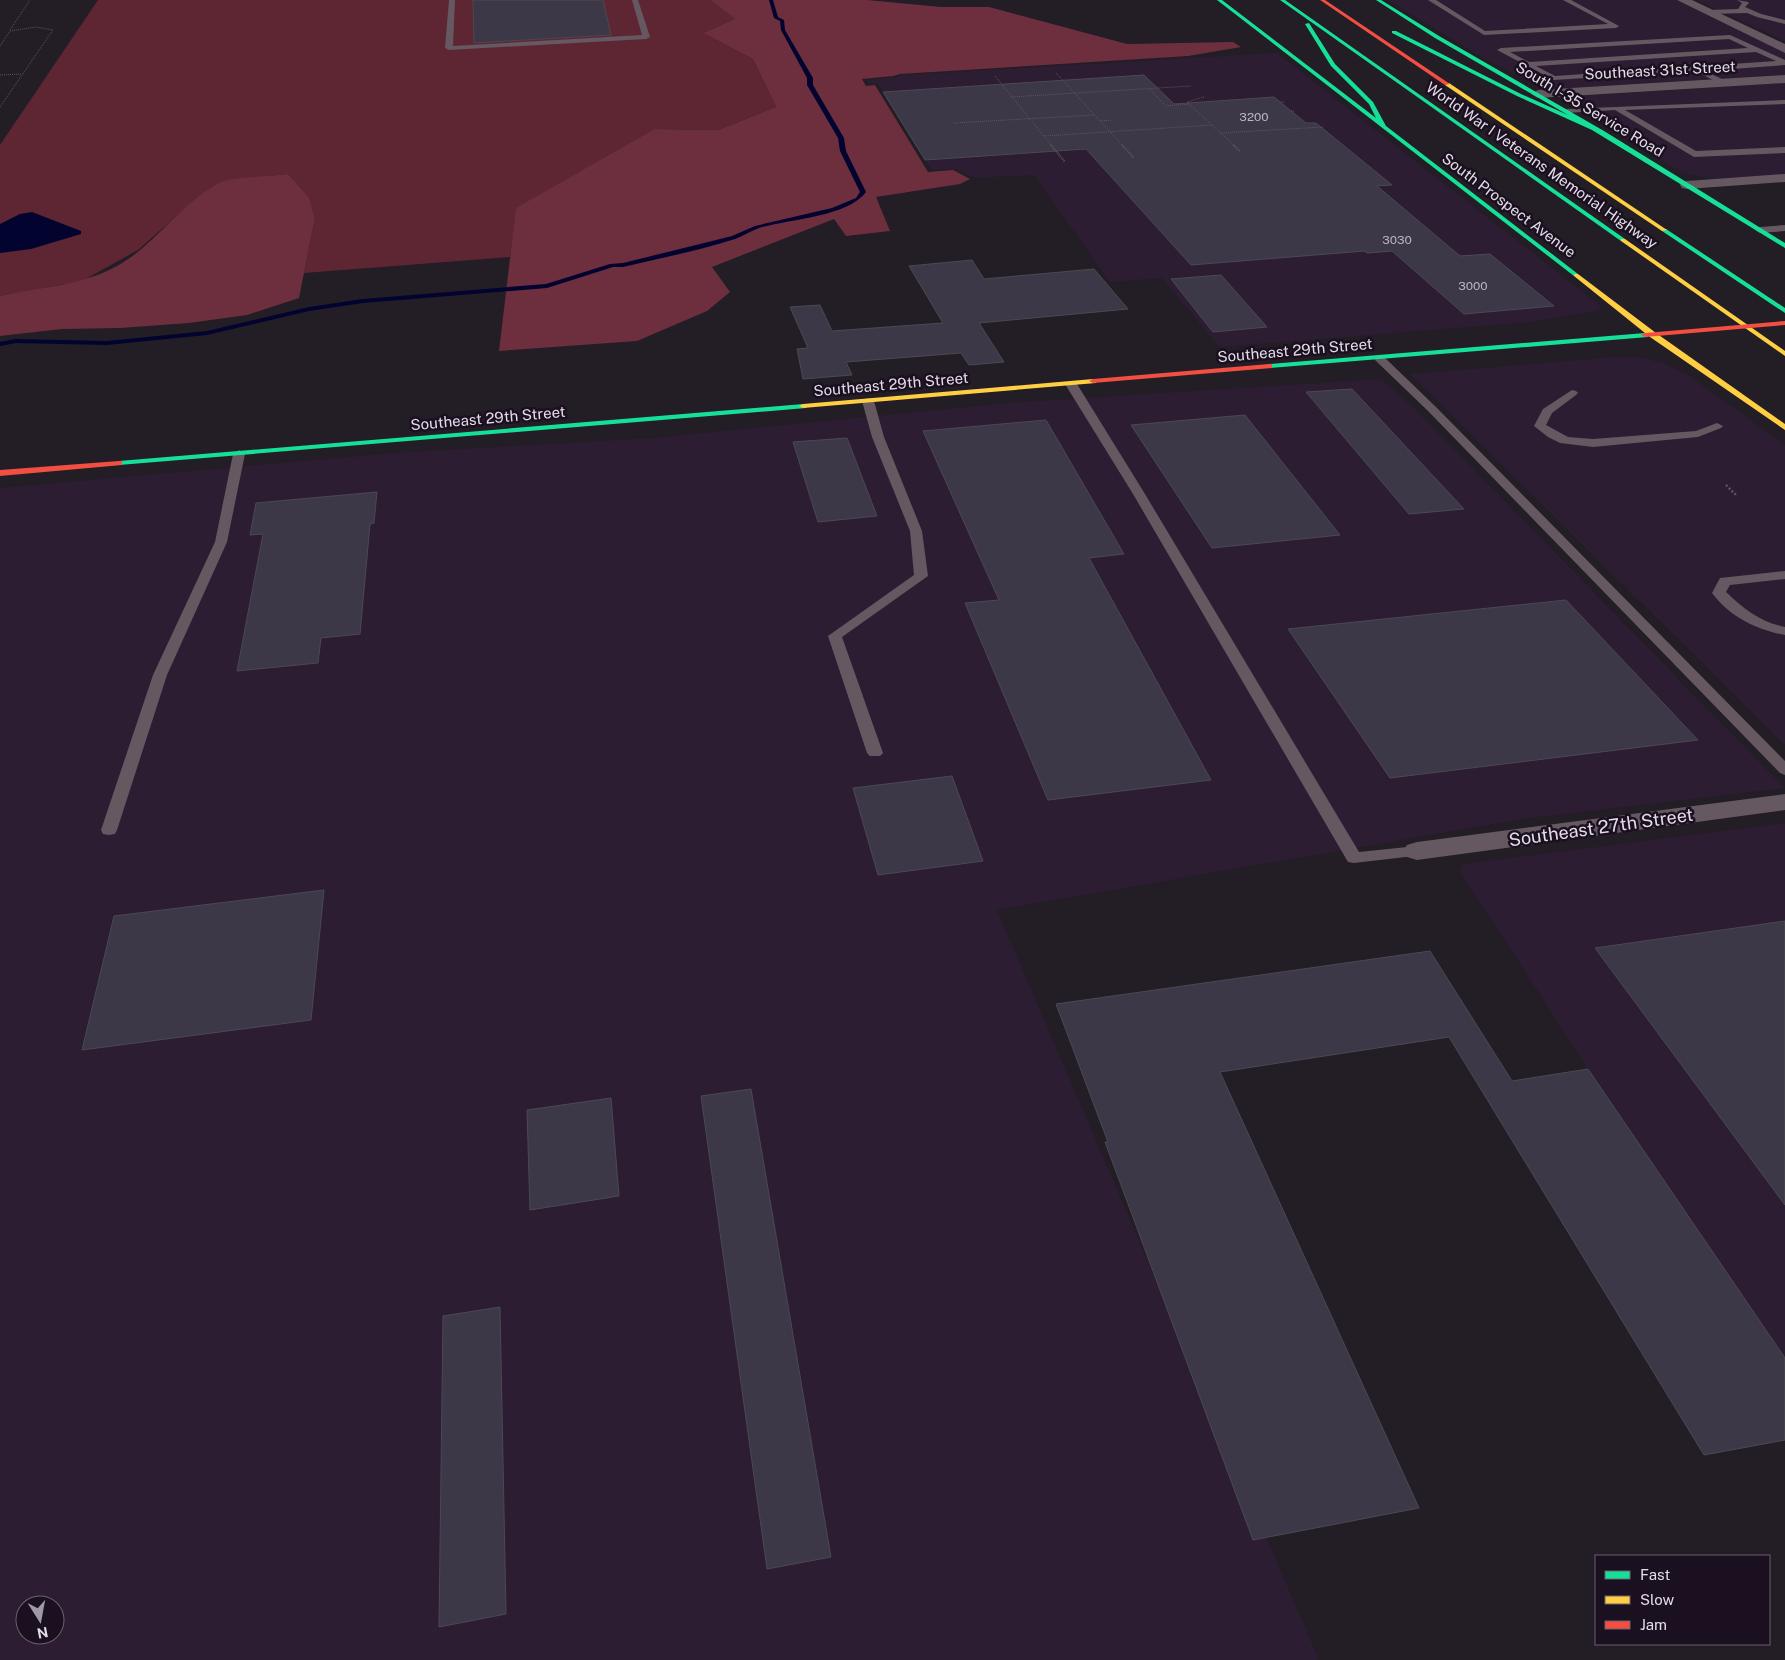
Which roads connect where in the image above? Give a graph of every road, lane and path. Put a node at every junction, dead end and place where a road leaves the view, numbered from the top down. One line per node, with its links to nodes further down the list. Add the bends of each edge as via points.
1 (30, 0): 17 (path)
2 (452, 0): 3 (lane, via 449,48 646,37)
3 (636, 0)
4 (1219, 0): 49 (main road, South Prospect Avenue)
5 (1282, 0): 14 (main road, World War I Veterans Memorial Highway)
6 (1322, 0): 63 (main road, World War I Veterans Memorial Highway)
7 (1326, 0): 51 (main road)
8 (1378, 0): 32 (main road, South I-35 Service Road, via 1436,37)
9 (1431, 0): 10 (lane, via 1484,33 1616,26)
10 (1566, 0)
11 (1683, 0): 15 (street)
12 (1740, 0): 13 (lane, via 1746,3 1742,8)
13 (1747, 11): 15 (lane); 16 (lane)
14 (1300, 12): 49 (main road, via 1334,65 1371,103); 66 (main road, World War I Veterans Memorial Highway)
15 (1709, 12): 19 (street)
16 (1785, 22)
17 (10, 31): 18 (path); 25 (path, via 32,26 52,30)
18 (0, 46)
19 (1785, 48): 20 (lane)
20 (1757, 50): 21 (lane); 21 (lane, via 1730,37 1501,50); 22 (lane, via 1785,63)
21 (1527, 64): 22 (lane, via 1554,78)
22 (1696, 69): 28 (lane)
23 (1056, 73): 31 (path)
24 (0, 74): 25 (path)
25 (22, 74): 39 (path)
26 (995, 76): 33 (path)
27 (1785, 79): 28 (street, Southeast 31st Street)
28 (1724, 83): 32 (street, Southeast 31st Street)
29 (1191, 86): 30 (path)
30 (1148, 88): 31 (path); 38 (path, via 1166,106)
31 (1074, 93): 33 (path); 42 (path)
32 (1538, 94): 41 (main road, South I-35 Service Road)
33 (1011, 97): 43 (path)
34 (1204, 97): 38 (path, via 1188,102)
35 (1280, 102): 36 (path)
36 (1284, 102)
37 (1785, 102): 40 (lane)
38 (1190, 104): 47 (path)
39 (0, 107)
40 (1616, 108): 41 (lane); 54 (lane, via 1694,154)
41 (1566, 111): 51 (main road, South I-35 Service Road)
42 (1094, 114): 43 (path); 45 (path)
43 (1029, 118): 46 (path); 53 (path)
44 (1112, 120): 45 (path)
45 (1100, 121): 50 (path)
46 (954, 123)
47 (1212, 125): 50 (path); 52 (path)
48 (1323, 127): 52 (path)
49 (1384, 128): 65 (main road, South Prospect Avenue)
50 (1110, 132): 53 (path); 56 (path)
51 (1602, 132): 59 (main road, South I-35 Service Road)
52 (1220, 133): 55 (path)
53 (1044, 136): 57 (path)
54 (1785, 150)
55 (1240, 151)
56 (1134, 158)
57 (1065, 162)
58 (1785, 178): 59 (street)
59 (1687, 185): 61 (main road, South I-35 Service Road)
60 (1785, 228): 61 (lane)
61 (1760, 230): 62 (main road, South I-35 Service Road)
62 (1785, 246)
63 (1785, 311)
64 (1785, 323): 65 (main road, Southeast 29th Street)
65 (1653, 335): 67 (main road, Southeast 29th Street); 72 (main road, South Prospect Avenue)
66 (1785, 354)
67 (1379, 358): 68 (main road, Southeast 29th Street); 80 (lane)
68 (1071, 384): 70 (main road, Southeast 29th Street); 83 (lane, via 1354,858)
69 (1572, 393): 71 (lane, via 1547,411 1540,426 1552,437 1593,443 1698,434)
70 (868, 401): 73 (main road, Southeast 29th Street); 79 (lane, via 878,437 916,531 921,576 835,636)
71 (1717, 426)
72 (1785, 428)
73 (239, 454): 74 (main road, Southeast 29th Street); 82 (lane, via 221,542 160,675)
74 (0, 474)
75 (1726, 485): 76 (path)
76 (1737, 496)
77 (1785, 576): 78 (lane, via 1725,581 1719,593 1742,616 1769,629)
78 (1785, 631)
79 (876, 753)
80 (1785, 770)
81 (1785, 802): 83 (street, Southeast 27th Street)
82 (109, 830)
83 (1417, 852)

